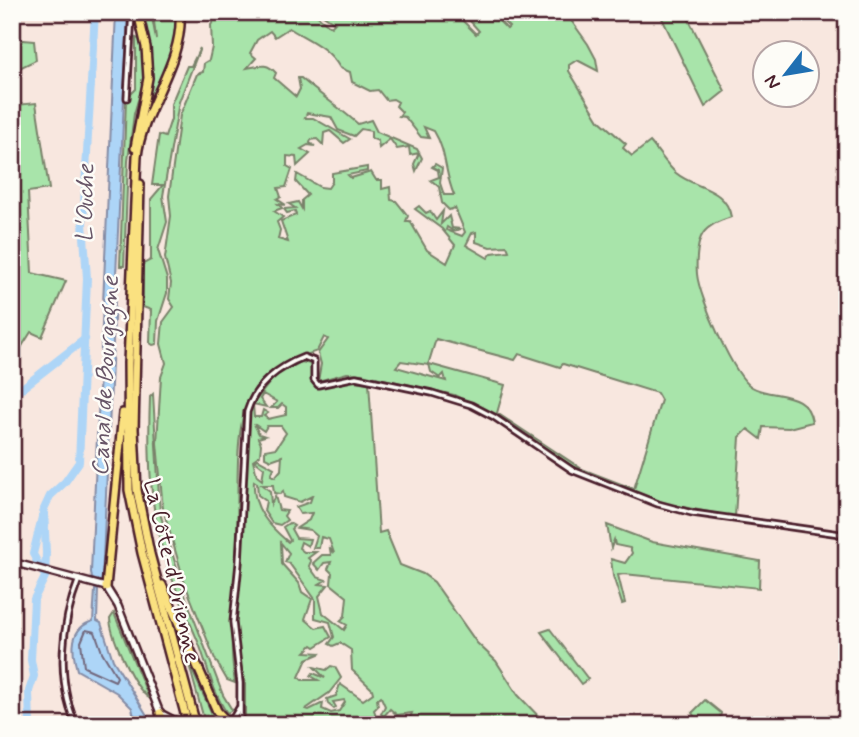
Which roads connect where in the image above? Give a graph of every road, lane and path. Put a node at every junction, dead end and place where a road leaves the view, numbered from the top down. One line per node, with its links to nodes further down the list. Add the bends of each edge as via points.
1 (132, 12): 4 (street)
2 (138, 12): 5 (highway, via 148,71 136,133)
3 (182, 12): 5 (highway, La Côte-d'Orienne, via 177,43 139,144); 8 (highway, La Côte-d'Orienne, via 182,43 147,132 140,172 134,458)
4 (127, 98)
5 (134, 194): 6 (highway, La Côte-d'Orienne)
6 (128, 363): 11 (highway); 14 (highway, La Côte-d'Orienne, via 127,460 133,516)
7 (847, 535): 12 (street, via 658,504 572,470 471,405 356,377 318,384 313,359 295,360 258,389 247,412 233,622)
8 (150, 554): 14 (highway, La Côte-d'Orienne); 15 (highway, via 217,711)
9 (16, 562): 10 (main road)
10 (79, 579): 11 (main road); 16 (street, via 65,622 63,660)
11 (104, 587): 13 (main road, via 118,606)
12 (240, 706): 15 (street); 18 (street)
13 (160, 713): 14 (main road); 17 (highway)
14 (190, 723)
15 (228, 723)
16 (76, 725)
17 (165, 725)
18 (240, 725)

